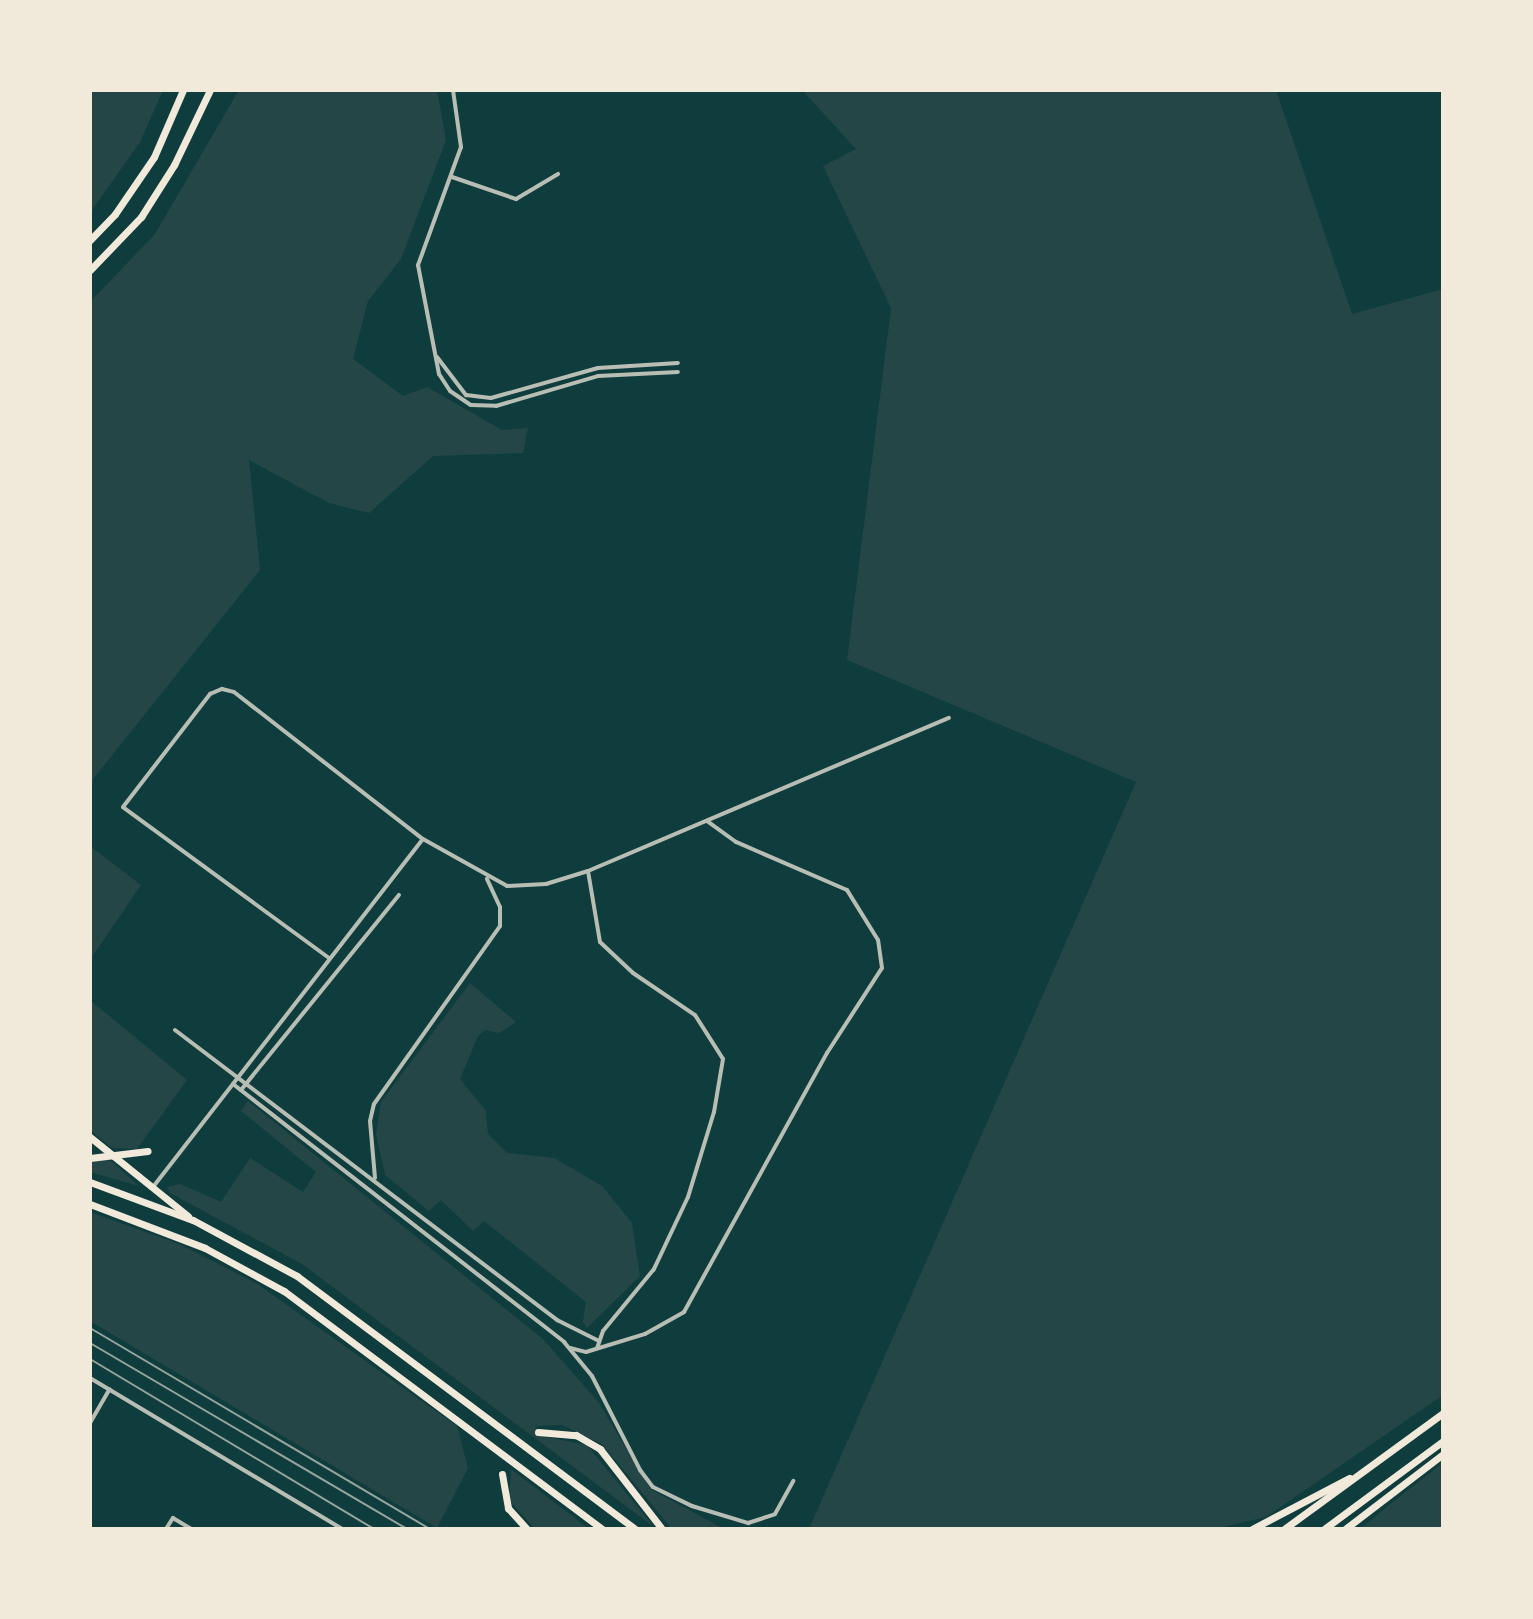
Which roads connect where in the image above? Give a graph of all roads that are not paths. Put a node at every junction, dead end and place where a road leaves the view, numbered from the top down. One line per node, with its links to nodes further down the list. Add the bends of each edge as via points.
1 (183, 90): 6 (main road, via 154,157)
2 (210, 90): 7 (main road, via 174,165 141,217)
3 (453, 90): 5 (street, via 461,147)
4 (558, 174): 5 (street, via 516,199)
5 (452, 177): 8 (street, via 422,242 418,265)
6 (90, 240)
7 (90, 270)
8 (435, 353): 9 (street, via 453,384 478,398 503,396 598,368); 10 (street, via 450,391 482,407 525,400 598,376)
9 (678, 363)
10 (678, 372)
11 (949, 718): 12 (street)
12 (707, 821): 14 (street); 34 (street, via 736,842 847,890 874,930 882,968 827,1053 684,1312 645,1334)
13 (423, 839): 15 (street); 17 (street); 17 (street, via 234,692 210,694 123,807)
14 (588, 871): 15 (street, via 546,884 507,886); 32 (street, via 600,942 633,973 695,1015 723,1059 714,1112 688,1197 654,1269)
15 (486, 877): 27 (street, via 500,907 500,926 374,1104 370,1121)
16 (399, 895): 20 (street)
17 (329, 958): 19 (street)
18 (175, 1030): 19 (street)
19 (238, 1077): 20 (street); 21 (street)
20 (246, 1082): 22 (street); 27 (street)
21 (233, 1084): 22 (street); 29 (street)
22 (241, 1090): 33 (street)
23 (90, 1137): 25 (main road)
24 (148, 1151): 25 (main road)
25 (116, 1156): 26 (main road); 29 (main road)
26 (90, 1158)
27 (375, 1180): 32 (street, via 557,1320)
28 (90, 1182): 31 (main road)
29 (153, 1187): 31 (main road)
30 (90, 1204): 49 (main road, via 205,1248 284,1291)
31 (193, 1220): 50 (main road, via 297,1276)
32 (599, 1341): 34 (street)
33 (570, 1348): 34 (street); 44 (street, via 592,1376 653,1487 748,1523 775,1514)
34 (597, 1348)
35 (90, 1378): 36 (street)
36 (110, 1389): 38 (street); 47 (street)
37 (1443, 1413): 43 (main road)
38 (90, 1423)
39 (538, 1432): 51 (main road, via 576,1435 600,1449)
40 (1443, 1441): 54 (main road)
41 (1443, 1454): 55 (main road)
42 (502, 1474): 48 (main road, via 508,1508)
43 (1359, 1474): 52 (main road); 53 (main road)
44 (793, 1481)
45 (166, 1529): 46 (street, via 173,1518)
46 (191, 1529)
47 (342, 1529)
48 (527, 1529)
49 (602, 1529)
50 (635, 1529)
51 (662, 1529)
52 (1252, 1529)
53 (1284, 1529)
54 (1324, 1529)
55 (1345, 1529)

